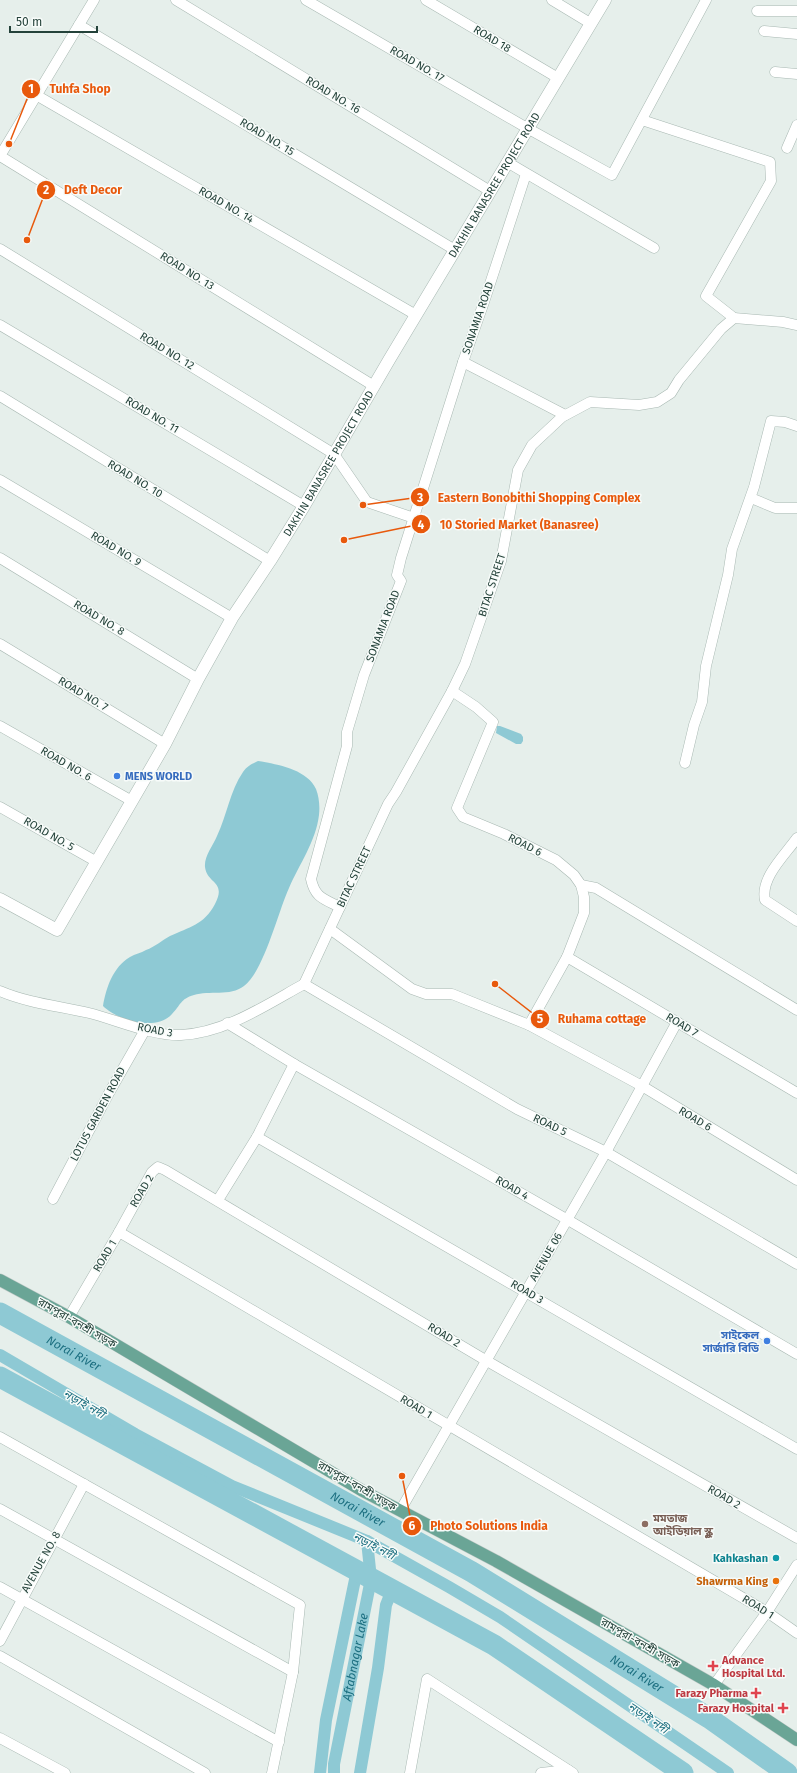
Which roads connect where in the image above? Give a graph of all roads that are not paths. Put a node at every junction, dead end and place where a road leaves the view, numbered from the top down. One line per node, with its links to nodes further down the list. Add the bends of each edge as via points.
1 (94, 0): 11 (street)
2 (176, 0): 25 (street, ROAD NO. 16)
3 (306, 0): 20 (street, ROAD NO. 17)
4 (426, 0): 16 (street, ROAD 18)
5 (552, 0): 10 (street)
6 (605, 0): 10 (street, DAKHIN BANASREE PROJECT ROAD)
7 (706, 0): 18 (street)
8 (757, 11): 9 (street)
9 (797, 11)
10 (590, 23): 16 (street, DAKHIN BANASREE PROJECT ROAD)
11 (78, 25): 17 (street); 28 (street, ROAD NO. 15)
12 (764, 31): 13 (street)
13 (797, 34)
14 (775, 72): 15 (street)
15 (797, 74)
16 (558, 78): 20 (street, DAKHIN BANASREE PROJECT ROAD)
17 (36, 95): 22 (street); 29 (street, ROAD NO. 14)
18 (642, 120): 20 (street, ROAD NO. 17, via 612,175); 30 (street, via 770,162 771,181 706,296)
19 (797, 125): 21 (street)
20 (528, 128): 23 (street, DAKHIN BANASREE PROJECT ROAD)
21 (787, 148)
22 (0, 156): 34 (street, ROAD NO. 13)
23 (507, 162): 24 (street); 25 (street, DAKHIN BANASREE PROJECT ROAD)
24 (526, 174): 26 (street); 33 (street, SONAMIA ROAD)
25 (490, 191): 28 (street, DAKHIN BANASREE PROJECT ROAD)
26 (654, 248)
27 (0, 249): 38 (street, ROAD NO. 12)
28 (455, 250): 29 (street, DAKHIN BANASREE PROJECT ROAD)
29 (416, 315): 34 (street, DAKHIN BANASREE PROJECT ROAD)
30 (734, 318): 32 (street); 36 (street, BITAC STREET, via 721,329 671,393 657,402 639,405 590,402)
31 (0, 325): 41 (street, ROAD NO. 11)
32 (797, 325)
33 (463, 362): 36 (street); 43 (street, SONAMIA ROAD)
34 (374, 386): 38 (street, DAKHIN BANASREE PROJECT ROAD)
35 (0, 396): 45 (street, ROAD NO. 10)
36 (565, 416): 49 (street, BITAC STREET, via 546,430 532,445 518,470 501,562)
37 (797, 426): 40 (street, via 771,421)
38 (334, 454): 41 (street, DAKHIN BANASREE PROJECT ROAD); 43 (street, via 367,502)
39 (0, 480): 46 (street, ROAD NO. 9)
40 (750, 498): 42 (street, via 775,508); 52 (street, via 732,549 706,666 702,702)
41 (304, 506): 45 (street, DAKHIN BANASREE PROJECT ROAD)
42 (797, 508)
43 (414, 518): 59 (street, SONAMIA ROAD, via 397,575 401,581 364,675 347,732 346,746 311,879 313,890 320,897)
44 (0, 558): 48 (street, ROAD NO. 8)
45 (270, 561): 46 (street, DAKHIN BANASREE PROJECT ROAD)
46 (232, 618): 48 (street, DAKHIN BANASREE PROJECT ROAD)
47 (0, 644): 51 (street, ROAD NO. 7)
48 (198, 679): 51 (street, DAKHIN BANASREE PROJECT ROAD)
49 (452, 691): 57 (street, ROAD 6, via 476,706 493,722 457,808 463,817 556,860 574,875); 59 (street, BITAC STREET, via 388,804)
50 (0, 726): 53 (street, ROAD NO. 6)
51 (165, 744): 53 (street, DAKHIN BANASREE PROJECT ROAD)
52 (685, 763)
53 (132, 802): 56 (street, DAKHIN BANASREE PROJECT ROAD)
54 (0, 806): 56 (street, ROAD NO. 5)
55 (797, 838): 60 (street, via 774,869 763,892 765,900)
56 (97, 862): 58 (street, DAKHIN BANASREE PROJECT ROAD, via 57,930)
57 (581, 885): 62 (street, via 584,914); 65 (street, via 596,888)
58 (0, 899)
59 (340, 907): 61 (street, BITAC STREET)
60 (797, 921)
61 (330, 929): 63 (street, BITAC STREET); 68 (street, ROAD 6, via 412,990 426,994 452,994)
62 (567, 957): 66 (street, ROAD 7); 68 (street)
63 (304, 984): 67 (street, ROAD 3, via 269,1005); 74 (street, ROAD 5, via 517,1109)
64 (0, 991): 69 (street, ROAD 3)
65 (797, 1010)
66 (677, 1022): 71 (street, AVENUE 06); 72 (street, ROAD 7)
67 (227, 1023): 69 (street, ROAD 3, via 204,1031 180,1035); 70 (street, ROAD 4)
68 (530, 1025): 71 (street, ROAD 6)
69 (145, 1030): 76 (street, LOTUS GARDEN ROAD)
70 (294, 1064): 73 (street); 78 (street, ROAD 4)
71 (642, 1086): 74 (street, AVENUE 06); 75 (street, ROAD 6)
72 (797, 1093)
73 (257, 1137): 77 (street); 82 (street, ROAD 3)
74 (606, 1152): 78 (street, AVENUE 06); 80 (street, ROAD 5)
75 (797, 1180)
76 (53, 1199)
77 (218, 1200): 79 (street, ROAD 2, via 158,1167 152,1172); 85 (street, ROAD 2)
78 (568, 1220): 82 (street, AVENUE 06); 84 (street, ROAD 4)
79 (119, 1232): 83 (street, ROAD 1); 86 (street, ROAD 1)
80 (797, 1264)
81 (0, 1280): 83 (main road, রামপুরা-বনশ্রী সড়ক)
82 (526, 1292): 85 (street, AVENUE 06); 88 (street, ROAD 3)
83 (68, 1317): 91 (main road, রামপুরা-বনশ্রী সড়ক)
84 (797, 1354)
85 (487, 1361): 86 (street, AVENUE 06); 92 (street, ROAD 2)
86 (448, 1426): 91 (street, AVENUE 06); 97 (street, ROAD 1)
87 (0, 1437): 89 (street)
88 (797, 1449)
89 (84, 1484): 93 (street, AVENUE NO. 8); 101 (street, via 300,1605)
90 (0, 1508): 93 (street)
91 (400, 1511): 102 (main road, রামপুরা-বনশ্রী সড়ক, via 496,1561)
92 (797, 1538)
93 (54, 1539): 96 (street, AVENUE NO. 8); 101 (street)
94 (797, 1565): 97 (street)
95 (0, 1587): 96 (street)
96 (21, 1599): 99 (street, AVENUE NO. 8); 105 (street)
97 (767, 1612): 98 (street, ROAD 1); 102 (street)
98 (797, 1633)
99 (0, 1641)
100 (0, 1656): 108 (street)
101 (292, 1672): 105 (street)
102 (714, 1685): 104 (main road, রামপুরা-বনশ্রী সড়ক)
103 (0, 1738): 107 (street)
104 (797, 1740)
105 (278, 1742): 109 (street)
106 (571, 1771): 110 (street, via 427,1679); 111 (street)
107 (64, 1773)
108 (205, 1773)
109 (272, 1773)
110 (410, 1773)
111 (541, 1773)

